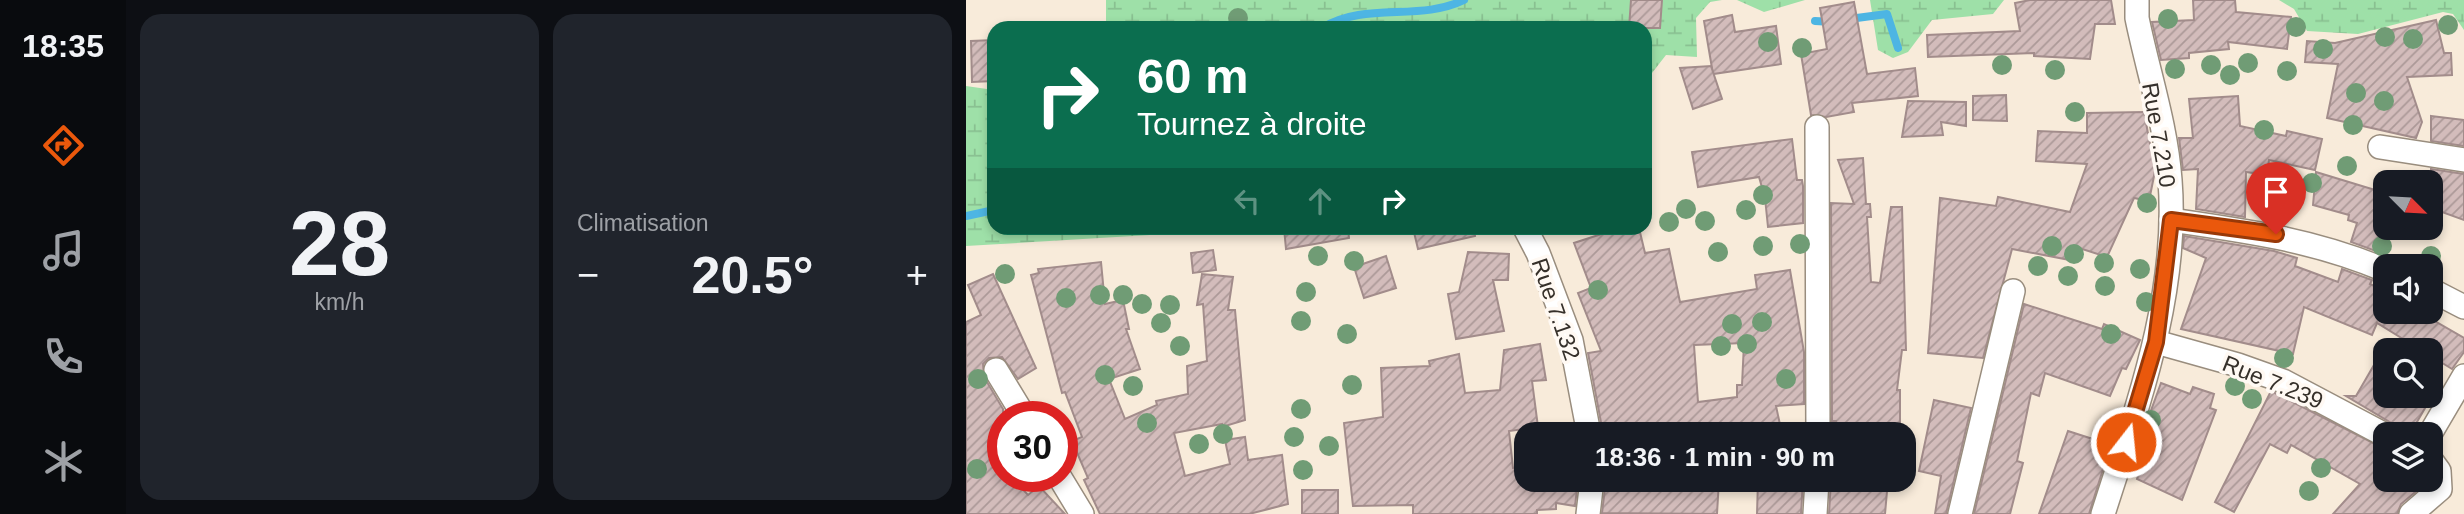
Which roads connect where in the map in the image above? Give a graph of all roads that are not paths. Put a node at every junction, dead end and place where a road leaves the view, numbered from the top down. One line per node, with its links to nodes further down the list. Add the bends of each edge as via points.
1 (2137, 0): 5 (street, Rue 7.210, via 2137,18 2162,126)
2 (1817, 127): 16 (street)
3 (2380, 147): 4 (street)
4 (2464, 160)
5 (2171, 220): 7 (street, via 2276,234); 11 (street, Rue 7.210)
6 (1528, 235): 15 (street, Rue 7.132, via 1571,340)
7 (2373, 265)
8 (2013, 291): 26 (street)
9 (2443, 296): 10 (street)
10 (2464, 307)
11 (2156, 342): 18 (street, Rue 7.239, via 2283,381); 27 (street, Rue 7.210)
12 (996, 370): 14 (street)
13 (2464, 376): 17 (street)
14 (1015, 401)
15 (1587, 422)
16 (1818, 422)
17 (2437, 422)
18 (2373, 429)
19 (1069, 492): 23 (street)
20 (1591, 492): 24 (street)
21 (1816, 492): 25 (street)
22 (2437, 492): 28 (street)
23 (1082, 514)
24 (1588, 514)
25 (1815, 514)
26 (1960, 514)
27 (2103, 514)
28 (2412, 514)

